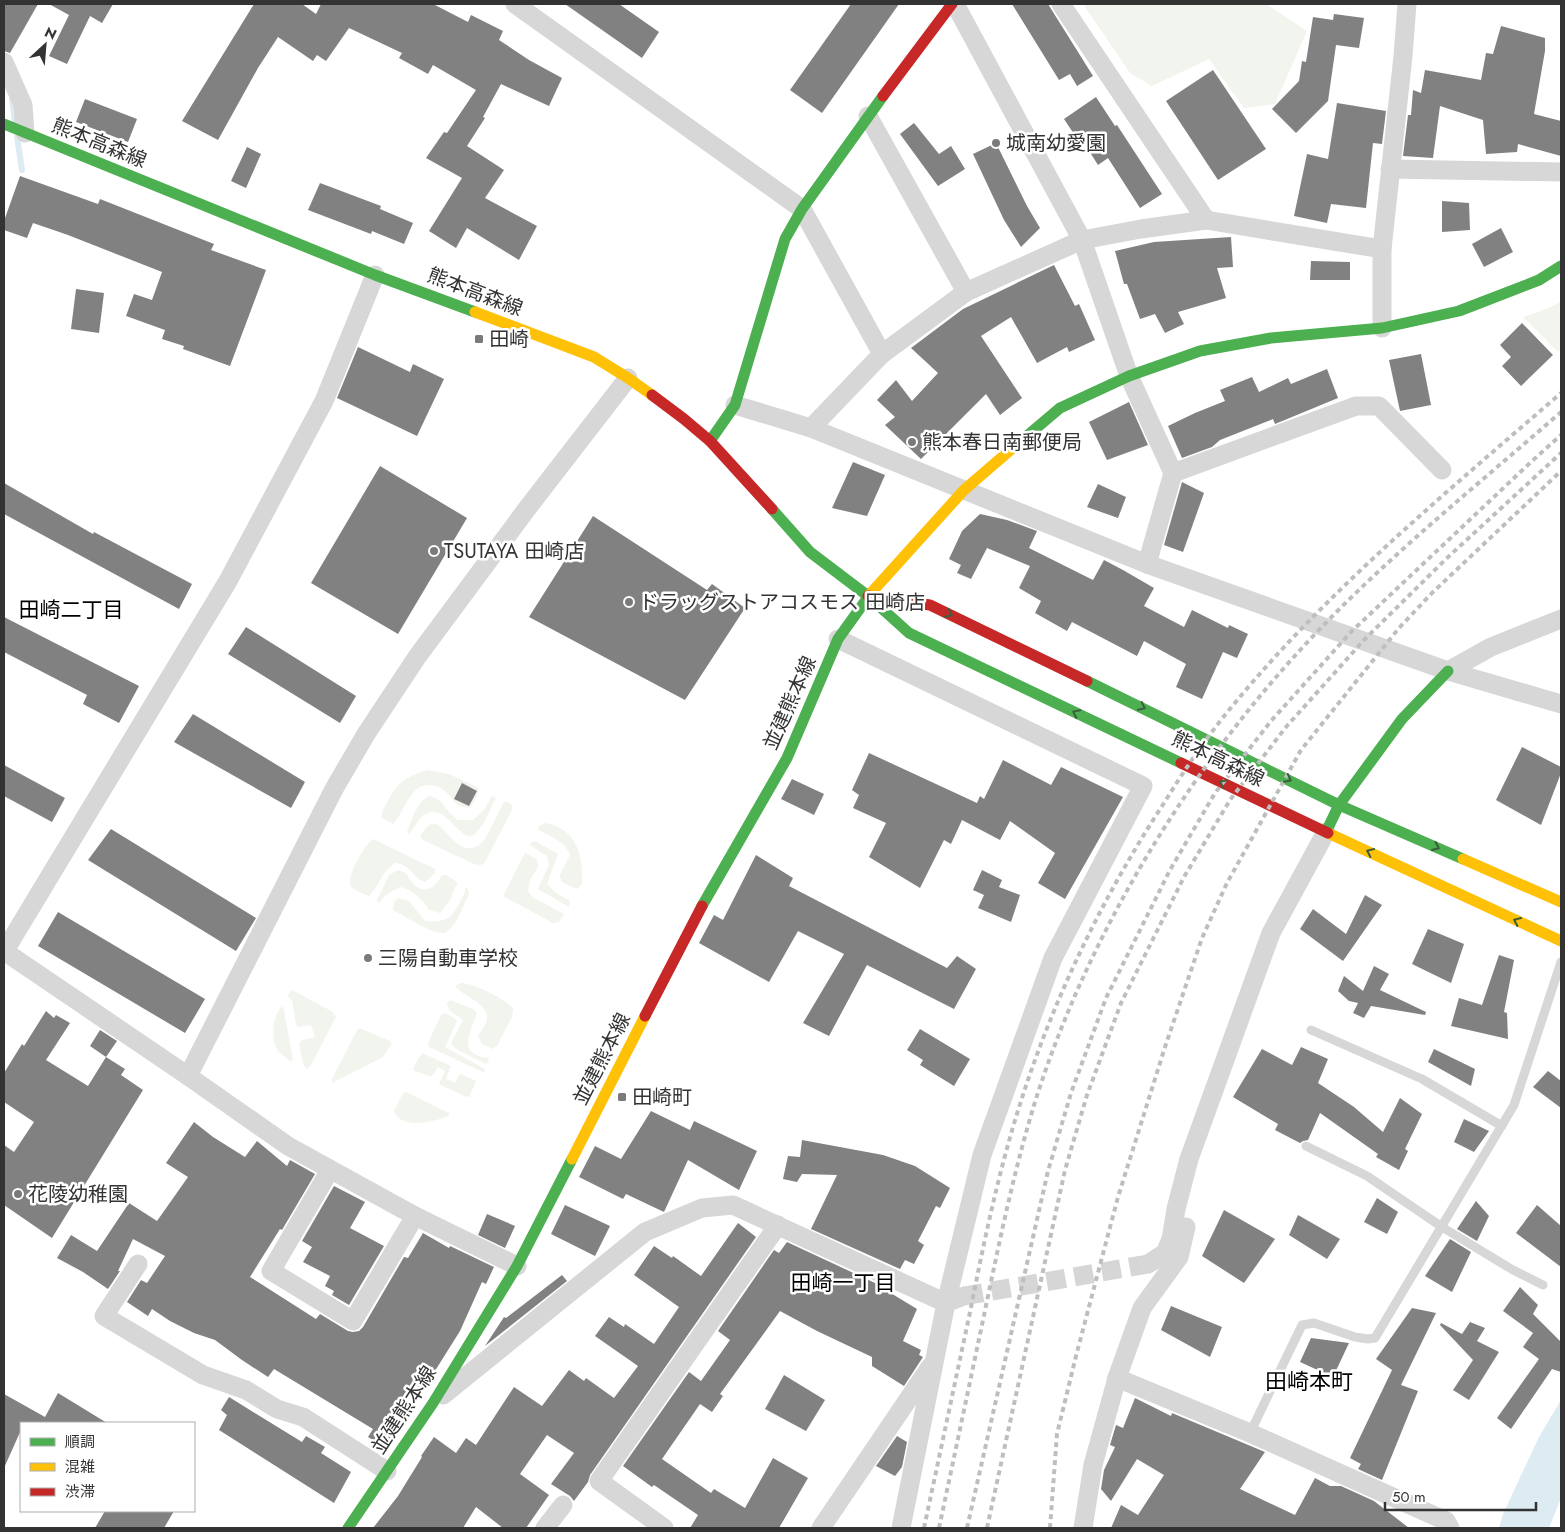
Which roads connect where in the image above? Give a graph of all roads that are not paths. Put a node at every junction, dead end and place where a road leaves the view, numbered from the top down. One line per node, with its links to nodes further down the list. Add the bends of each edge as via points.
1 (515, 4): 11 (street)
2 (953, 4): 6 (main road); 13 (street)
3 (1061, 4): 12 (street)
4 (1407, 4): 9 (street)
5 (4, 62): 8 (street, via 22,105)
6 (868, 116): 11 (main road); 17 (street)
7 (4, 124): 8 (main road, 熊本高森線)
8 (25, 133): 16 (main road, 熊本高森線)
9 (1390, 169): 10 (street); 14 (street)
10 (1561, 172)
11 (802, 209): 19 (street); 22 (main road, via 785,239)
12 (1206, 220): 13 (street); 14 (street)
13 (1082, 240): 17 (street); 20 (street)
14 (1382, 249): 18 (street)
15 (1561, 266): 18 (main road, 並建熊本線, via 1540,280 1460,311)
16 (375, 274): 21 (main road, 熊本高森線, via 594,357); 38 (street, via 324,401 228,581)
17 (966, 292): 19 (street)
18 (1382, 328): 20 (main road, 並建熊本線, via 1271,338 1209,349)
19 (882, 354): 23 (street)
20 (1129, 376): 26 (street); 27 (main road, 並建熊本線, via 1060,408)
21 (628, 378): 24 (main road, 熊本高森線); 41 (street, via 417,656 366,734 334,789)
22 (735, 405): 23 (street); 24 (main road)
23 (811, 428): 27 (street)
24 (710, 441): 29 (main road, 熊本高森線, via 810,552)
25 (1442, 470): 26 (street, via 1379,406 1356,406)
26 (1173, 473): 28 (street)
27 (964, 490): 28 (street); 29 (main road, 並建熊本線)
28 (1147, 564): 32 (street)
29 (868, 596): 31 (main road, 並建熊本線); 34 (main road, 熊本高森線, one-way to 34, via 930,605); 35 (main road, 熊本高森線, one-way to 29, via 909,633)
30 (1561, 618): 32 (street, via 1491,648)
31 (838, 639): 51 (main road, 並建熊本線, via 787,758 700,909); 53 (street, via 1143,786 1053,958 982,1155)
32 (1448, 671): 33 (street); 34 (main road, via 1402,719)
33 (1561, 704)
34 (1339, 805): 35 (main road); 36 (main road, 熊本高森線, one-way to 36)
35 (1326, 832): 37 (main road, 熊本高森線, one-way to 35); 44 (street, via 1271,932)
36 (1561, 902)
37 (1561, 941)
38 (4, 952): 41 (street)
39 (1561, 962): 42 (lane, via 1514,1105)
40 (1311, 1030): 42 (lane, via 1422,1079)
41 (188, 1076): 45 (street, via 288,1146)
42 (1502, 1126): 48 (lane)
43 (1306, 1146): 48 (lane, via 1368,1176)
44 (1189, 1159): 50 (street, via 1171,1239 1165,1253); 55 (street, via 1191,1185 1179,1257 1142,1308)
45 (330, 1170): 46 (street); 46 (street, via 271,1271 353,1321)
46 (414, 1216): 51 (street)
47 (778, 1225): 53 (street); 56 (street, via 733,1205 702,1208 645,1232); 62 (street, via 599,1481)
48 (1442, 1227): 52 (lane); 57 (lane, via 1375,1338 1355,1337 1314,1323 1302,1325)
49 (138, 1264): 58 (street, via 104,1316 203,1375 246,1390 277,1409 303,1417)
50 (1148, 1264)
51 (517, 1266): 56 (main road, 並建熊本線)
52 (1543, 1285)
53 (955, 1299): 54 (street)
54 (935, 1360): 63 (street); 64 (street)
55 (1117, 1378): 57 (street); 65 (street, via 1093,1465)
56 (433, 1403): 58 (main road, 並建熊本線)
57 (1250, 1433): 66 (street, via 1446,1521)
58 (387, 1471): 60 (main road, 並建熊本線)
59 (563, 1505): 61 (street)
60 (348, 1528)
61 (545, 1528)
62 (664, 1528)
63 (821, 1528)
64 (901, 1528)
65 (1083, 1528)
66 (1450, 1528)

